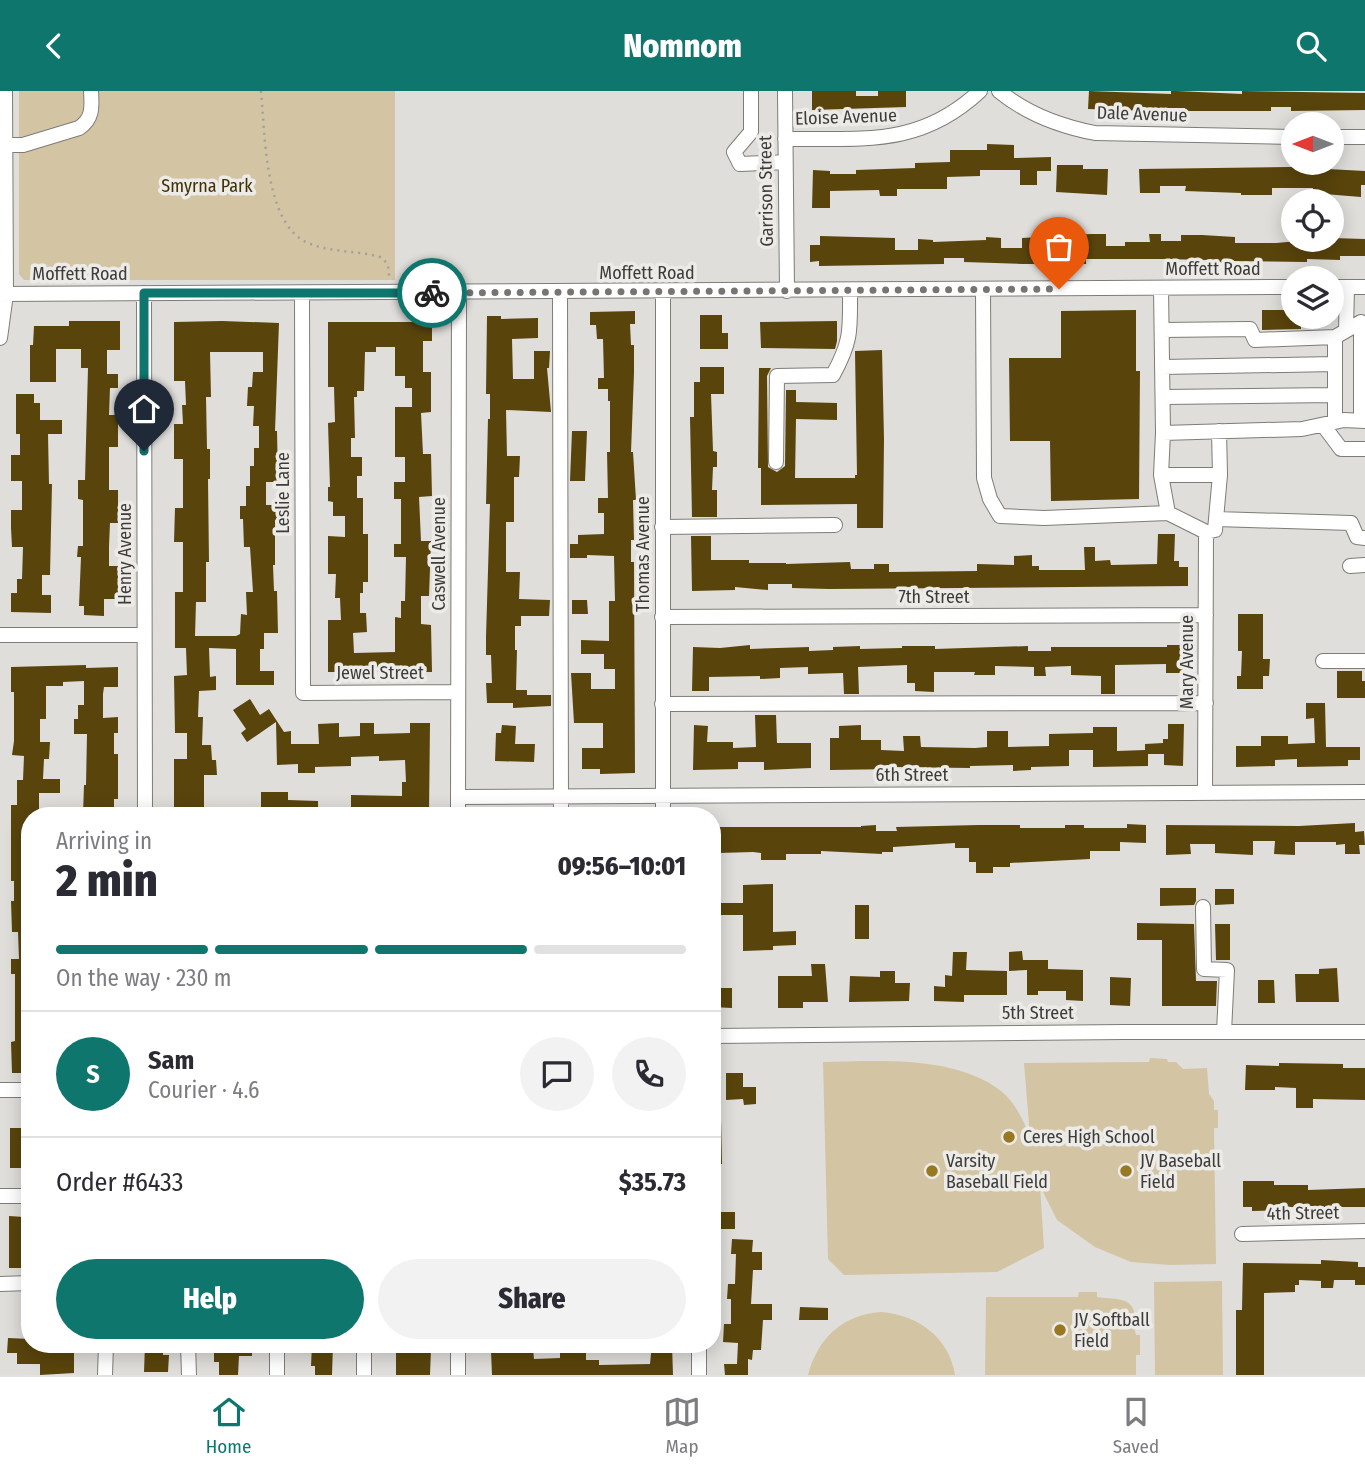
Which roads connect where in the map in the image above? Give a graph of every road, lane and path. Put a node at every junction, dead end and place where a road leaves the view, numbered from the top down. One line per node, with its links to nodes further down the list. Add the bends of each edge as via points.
1 (5, 91): 12 (street)
2 (91, 91): 12 (street, via 87,123 23,145)
3 (261, 91): 25 (path, via 267,172 290,229 314,245 386,260)
4 (751, 91): 13 (street, via 751,132 734,152 740,164)
5 (785, 91): 11 (street, Garrison Street)
6 (979, 91): 11 (street, Eloise Avenue, via 947,117 903,135)
7 (999, 91): 8 (street, Dale Avenue, via 1045,120 1095,133)
8 (1281, 137)
9 (1344, 137): 10 (street)
10 (1365, 137)
11 (785, 139): 13 (street, Garrison Street)
12 (6, 145): 27 (street)
13 (785, 162): 19 (street, Garrison Street)
14 (1281, 287): 17 (street, Moffett Road)
15 (1347, 287): 16 (street); 30 (street)
16 (1365, 287)
17 (1161, 288): 18 (street, Moffett Road); 29 (street)
18 (982, 290): 20 (street, Moffett Road); 44 (street, via 984,478 1000,516)
19 (787, 291): 20 (street, Moffett Road); 22 (street, Moffett Road)
20 (850, 291): 41 (street, via 850,336 833,375 776,376)
21 (559, 292): 22 (street, Moffett Road); 26 (street, Moffett Road); 62 (street)
22 (663, 292): 47 (street, Thomas Avenue)
23 (144, 293): 24 (street, Moffett Road); 27 (street, Moffett Road); 53 (street, Henry Avenue)
24 (302, 293): 25 (street, Moffett Road); 57 (street, Leslie Lane)
25 (389, 293): 26 (street, Moffett Road)
26 (459, 293): 56 (street, Caswell Avenue)
27 (3, 294): 31 (street)
28 (1363, 321): 30 (street); 36 (street)
29 (1162, 330): 30 (street, via 1250,329 1255,340); 33 (street)
30 (1341, 334): 32 (street)
31 (0, 338)
32 (1335, 365): 33 (street); 34 (street)
33 (1162, 367): 35 (street)
34 (1335, 395): 35 (street); 37 (street)
35 (1163, 397): 39 (street)
36 (1363, 421): 37 (street)
37 (1329, 423): 38 (street, via 1302,429); 40 (street, via 1341,449)
38 (1219, 431): 39 (street); 43 (street)
39 (1163, 433): 42 (street)
40 (1365, 449)
41 (776, 462)
42 (1161, 475): 43 (street); 44 (street)
43 (1220, 475): 45 (street)
44 (1168, 513): 48 (street)
45 (1216, 519): 48 (street, via 1215,530); 49 (street, via 1351,523 1357,537)
46 (835, 526): 47 (street)
47 (662, 527): 51 (street, Thomas Avenue)
48 (1206, 532): 50 (street, Mary Avenue)
49 (1365, 537)
50 (1206, 615): 51 (street, 7th Street); 58 (street, Mary Avenue)
51 (662, 617): 59 (street, Thomas Avenue)
52 (0, 635): 53 (street)
53 (144, 635): 65 (street, Henry Avenue)
54 (1365, 660): 55 (street)
55 (1323, 661)
56 (458, 692): 57 (street, Jewel Street); 64 (street, Caswell Avenue)
57 (303, 693)
58 (1206, 703): 59 (street); 61 (street, Mary Avenue)
59 (662, 704): 63 (street, Thomas Avenue)
60 (1365, 792): 61 (street, 6th Street)
61 (1205, 793): 63 (street, 6th Street)
62 (561, 796): 63 (street, 6th Street); 64 (street, 6th Street); 67 (street)
63 (662, 796): 68 (street, Thomas Avenue)
64 (458, 797): 66 (street, Caswell Avenue)
65 (145, 807)
66 (458, 807)
67 (561, 807)
68 (663, 807)
69 (1203, 907): 70 (street, via 1204,969 1227,970)
70 (1224, 1032): 71 (street, 5th Street); 72 (street, 5th Street)
71 (1365, 1032)
72 (721, 1036)
73 (0, 1090): 74 (street)
74 (21, 1090)
75 (0, 1196): 76 (street)
76 (21, 1196)
77 (1365, 1231): 78 (street, 4th Street)
78 (1242, 1234)
79 (21, 1283): 80 (street)
80 (0, 1284)
81 (106, 1353): 87 (street)
82 (188, 1353): 88 (street)
83 (277, 1353): 89 (street)
84 (364, 1353): 90 (street)
85 (458, 1353): 91 (street)
86 (699, 1353): 92 (street)
87 (105, 1375)
88 (188, 1375)
89 (277, 1375)
90 (364, 1375)
91 (458, 1375)
92 (699, 1375)

